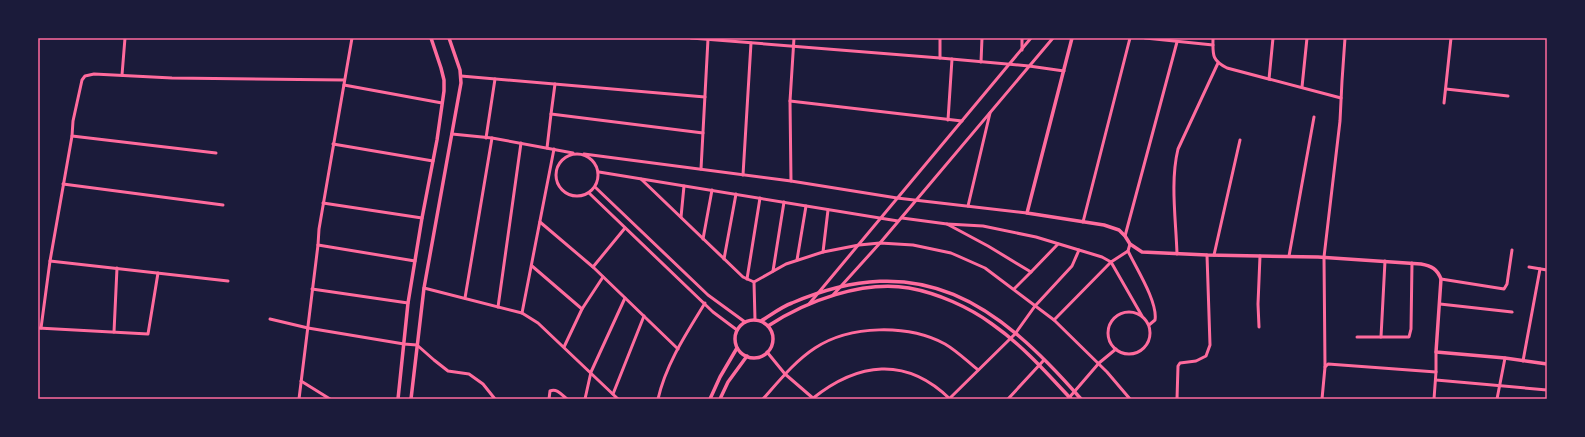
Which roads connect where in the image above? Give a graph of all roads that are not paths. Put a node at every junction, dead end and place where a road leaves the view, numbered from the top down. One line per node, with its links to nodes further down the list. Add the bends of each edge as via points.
1 (125, 38): 34 (street)
2 (352, 38): 38 (street)
3 (431, 38): 47 (street, via 444,80)
4 (449, 38): 35 (street)
5 (691, 38): 20 (street)
6 (794, 38): 25 (street)
7 (940, 38): 27 (street)
8 (982, 38): 29 (street)
9 (1022, 38): 26 (street)
10 (1031, 38): 26 (street)
11 (1053, 38): 32 (street)
12 (1072, 38): 33 (street)
13 (1130, 38): 95 (street)
14 (1145, 38): 21 (street)
15 (1213, 38): 24 (street)
16 (1272, 38): 37 (street)
17 (1307, 38): 41 (street)
18 (1345, 38): 45 (street)
19 (1451, 38): 42 (street)
20 (708, 39): 23 (street); 44 (street)
21 (1165, 39): 22 (street)
22 (1177, 42): 24 (street); 98 (street)
23 (751, 43): 25 (street); 70 (street)
24 (1213, 45): 30 (street, via 1214,59)
25 (793, 46): 27 (street); 46 (street)
26 (1022, 50): 31 (street)
27 (940, 58): 28 (street)
28 (952, 59): 29 (street); 52 (street)
29 (981, 62): 31 (street)
30 (1218, 63): 37 (street, via 1227,68); 109 (street, via 1178,149 1174,187)
31 (1010, 65): 32 (street); 53 (street)
32 (1029, 66): 33 (street); 49 (street)
33 (1064, 71): 88 (street)
34 (122, 75): 38 (street); 56 (street, via 85,76 73,121)
35 (461, 76): 36 (street); 55 (street)
36 (495, 79): 39 (street); 57 (street)
37 (1269, 79): 41 (street)
38 (344, 80): 40 (street)
39 (555, 84): 44 (street); 50 (street)
40 (344, 85): 47 (street); 61 (street)
41 (1302, 87): 45 (street)
42 (1446, 89): 43 (street); 48 (street)
43 (1508, 96)
44 (705, 97): 54 (street)
45 (1341, 98): 114 (street)
46 (790, 101): 52 (street); 72 (street)
47 (442, 103): 67 (street)
48 (1444, 103)
49 (990, 112): 81 (street); 86 (street)
50 (551, 114): 54 (street); 62 (street)
51 (1314, 117): 113 (street)
52 (948, 120): 53 (street)
53 (962, 121): 80 (street)
54 (703, 133): 68 (street)
55 (452, 134): 57 (street); 137 (street)
56 (72, 136): 64 (street); 73 (street)
57 (486, 138): 58 (street)
58 (492, 138): 60 (street); 142 (street)
59 (1240, 140): 111 (street)
60 (521, 143): 62 (street); 148 (street)
61 (333, 144): 67 (street); 83 (street)
62 (547, 148): 63 (street)
63 (554, 149): 65 (street); 94 (street)
64 (216, 153)
65 (575, 153): 66 (street); 77 (street, via 567,156 558,165 556,178 564,192 572,196)
66 (584, 154): 68 (street); 69 (street, via 591,158)
67 (433, 161): 90 (street)
68 (701, 169): 70 (street)
69 (599, 172): 71 (street); 75 (street)
70 (743, 175): 72 (street)
71 (640, 178): 74 (street); 89 (street)
72 (791, 181): 80 (street)
73 (63, 184): 84 (street); 117 (street)
74 (684, 186): 76 (street); 89 (street)
75 (595, 187): 77 (street); 159 (street, via 708,295)
76 (712, 190): 78 (street); 99 (street)
77 (589, 193): 97 (street)
78 (736, 194): 79 (street); 115 (street)
79 (760, 198): 82 (street); 132 (street)
80 (897, 198): 81 (street); 91 (street)
81 (916, 200): 86 (street); 92 (street)
82 (784, 202): 85 (street); 128 (street)
83 (323, 203): 90 (street); 103 (street)
84 (223, 205)
85 (806, 206): 87 (street); 116 (street)
86 (968, 206): 88 (street)
87 (828, 210): 91 (street); 108 (street)
88 (1027, 213): 95 (street)
89 (681, 217): 99 (street)
90 (422, 218): 118 (street)
91 (880, 218): 93 (street); 104 (street)
92 (902, 218): 93 (street); 96 (street)
93 (898, 221): 100 (street)
94 (540, 222): 122 (street); 123 (street)
95 (1084, 222): 98 (street, via 1119,230)
96 (947, 224): 101 (street, via 983,226); 129 (street)
97 (625, 228): 123 (street); 145 (street)
98 (1125, 236): 102 (street)
99 (703, 239): 115 (street)
100 (880, 243): 104 (street); 136 (street); 139 (street, via 913,245 951,253 986,268)
101 (1058, 244): 105 (street); 129 (street)
102 (1130, 244): 107 (street); 109 (street, via 1142,252)
103 (318, 245): 118 (street); 138 (street)
104 (859, 245): 108 (street); 140 (street)
105 (1079, 250): 120 (street); 149 (street, via 1072,266)
106 (1512, 250): 133 (street, via 1504,289)
107 (1128, 251): 120 (street); 161 (street, via 1156,313 1155,320)
108 (823, 252): 116 (street)
109 (1177, 254): 110 (street)
110 (1207, 255): 111 (street); 216 (street, via 1210,346 1206,356 1196,361 1180,363 1178,366)
111 (1214, 255): 112 (street)
112 (1260, 256): 113 (street); 162 (street)
113 (1289, 256): 114 (street)
114 (1324, 257): 119 (street); 186 (street)
115 (724, 259): 132 (street)
116 (797, 260): 128 (street)
117 (50, 261): 125 (street); 163 (street)
118 (415, 261): 144 (street)
119 (1385, 261): 121 (street); 169 (street)
120 (1111, 262): 154 (street); 157 (street)
121 (1412, 263): 133 (street, via 1431,266); 169 (street, via 1410,335 1405,338)
122 (532, 266): 150 (street); 152 (street)
123 (593, 267): 131 (street)
124 (1529, 267): 126 (street)
125 (117, 268): 130 (street); 166 (street)
126 (1540, 269): 127 (street); 182 (street)
127 (1547, 270)
128 (773, 271): 135 (street)
129 (1031, 272): 139 (street)
130 (158, 273): 134 (street); 166 (street, via 148,334)
131 (603, 277): 143 (street); 150 (street)
132 (747, 279): 135 (street)
133 (1441, 279): 147 (street)
134 (228, 281)
135 (754, 282): 156 (street)
136 (842, 286): 140 (street); 141 (street); 167 (street, via 886,280 932,286 971,302 997,318)
137 (424, 288): 142 (street); 172 (street)
138 (312, 289): 144 (street); 164 (street)
139 (1014, 289): 149 (street)
140 (816, 294): 146 (street); 158 (street, via 791,303)
141 (833, 296): 146 (street); 170 (street, via 885,286 908,287 950,300 991,323)
142 (465, 298): 148 (street)
143 (625, 298): 153 (street); 188 (street)
144 (408, 303): 171 (street)
145 (705, 304): 165 (street); 175 (street)
146 (809, 304): 160 (street)
147 (1440, 304): 151 (street); 178 (street)
148 (498, 306): 152 (street)
149 (1035, 306): 157 (street); 167 (street)
150 (582, 309): 173 (street)
151 (1512, 312)
152 (522, 313): 173 (street, via 538,323)
153 (644, 316): 175 (street); 196 (street)
154 (1142, 316): 161 (street); 176 (street, via 1126,312 1112,320 1108,330 1109,341)
155 (270, 319): 164 (street)
156 (755, 320): 158 (street); 159 (street)
157 (1054, 320): 183 (street)
158 (761, 321): 160 (street)
159 (745, 322): 165 (street)
160 (768, 326): 177 (street, via 773,336)
161 (1149, 326): 176 (street, via 1148,343 1142,350 1124,353)
162 (1260, 327)
163 (40, 328): 166 (street)
164 (308, 328): 171 (street); 192 (street)
165 (737, 330): 174 (street)
166 (114, 332)
167 (1015, 334): 170 (street); 181 (street)
168 (1357, 337): 169 (street)
169 (1381, 337)
170 (1011, 338): 185 (street); 187 (street)
171 (404, 344): 172 (street); 200 (street)
172 (417, 345): 201 (street); 202 (street, via 448,371 469,374 484,384)
173 (564, 347): 188 (street)
174 (737, 348): 179 (street); 208 (street)
175 (678, 349): 207 (street, via 662,382)
176 (1116, 349): 183 (street)
177 (768, 352): 179 (street, via 754,358); 190 (street)
178 (1436, 352): 180 (street); 189 (street)
179 (746, 356): 209 (street)
180 (1505, 358): 182 (street); 193 (street)
181 (1044, 360): 185 (street); 195 (street)
182 (1523, 361): 184 (street)
183 (1099, 363): 195 (street); 215 (street)
184 (1547, 364)
185 (1039, 365): 197 (street); 213 (street)
186 (1325, 367): 189 (street, via 1328,364); 217 (street)
187 (978, 370): 190 (street, via 944,343 905,331 884,329 836,337 816,347); 212 (street)
188 (591, 372): 196 (street); 205 (street)
189 (1436, 372): 191 (street)
190 (785, 374): 210 (street); 211 (street)
191 (1436, 380): 193 (street); 218 (street)
192 (301, 381): 198 (street); 199 (street)
193 (1500, 385): 194 (street); 219 (street)
194 (1547, 390)
195 (1075, 392): 197 (street); 214 (street)
196 (613, 394): 206 (street)
197 (1069, 398)
198 (299, 399)
199 (330, 399)
200 (398, 399)
201 (411, 399)
202 (495, 399)
203 (549, 399): 204 (street, via 550,391 556,390)
204 (567, 399)
205 (585, 399)
206 (618, 399)
207 (658, 399)
208 (710, 399)
209 (720, 399)
210 (763, 399)
211 (813, 399): 212 (street, via 840,381 864,370 891,369 915,374 938,387)
212 (949, 399)
213 (1008, 399)
214 (1081, 399)
215 (1130, 399)
216 (1177, 399)
217 (1322, 399)
218 (1434, 399)
219 (1497, 399)

